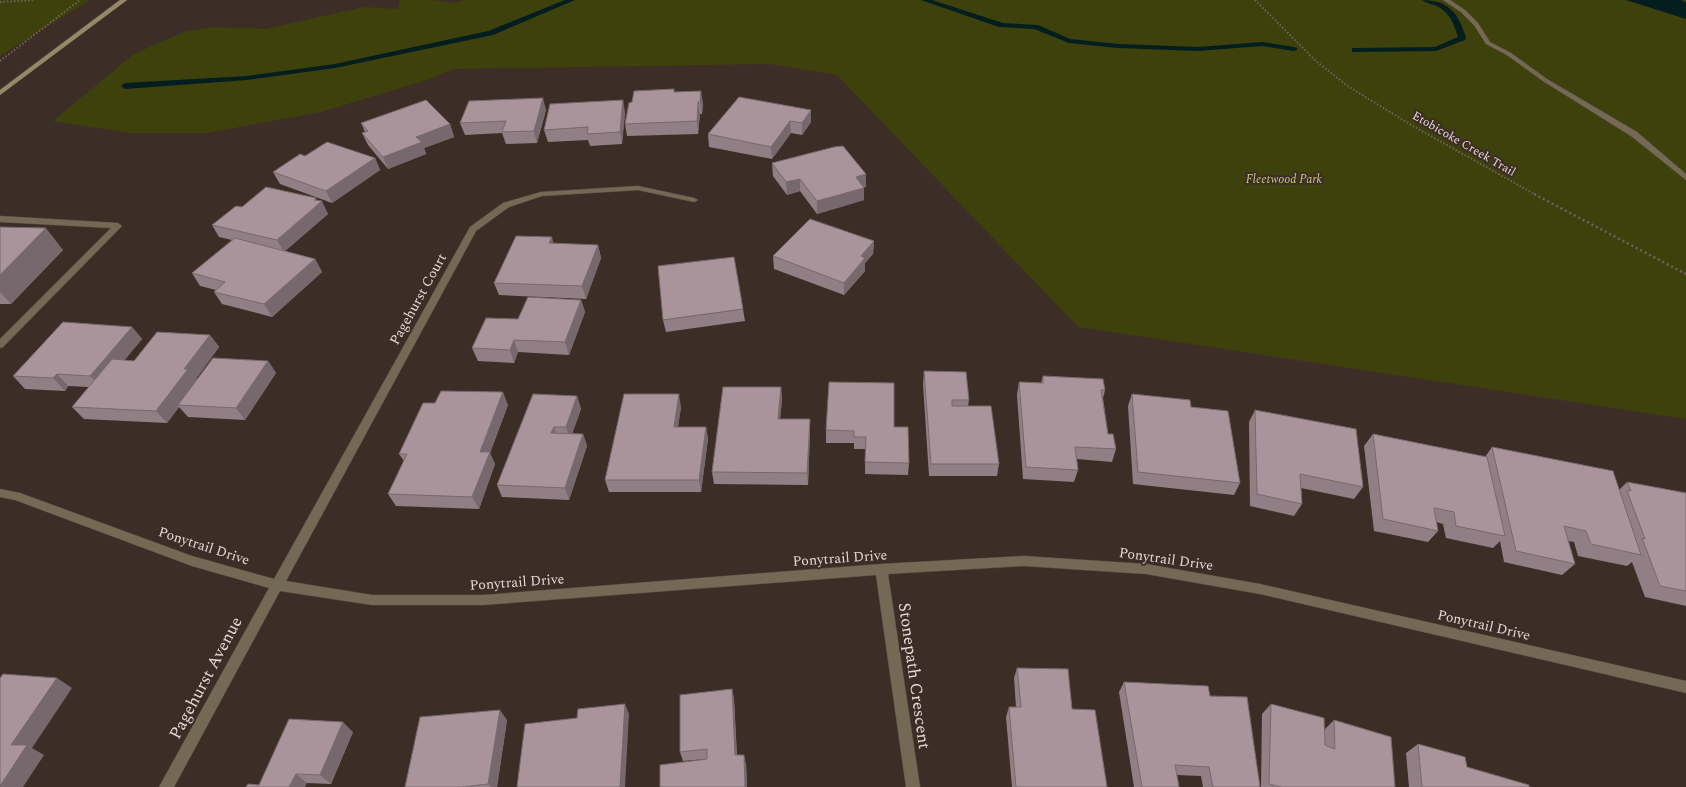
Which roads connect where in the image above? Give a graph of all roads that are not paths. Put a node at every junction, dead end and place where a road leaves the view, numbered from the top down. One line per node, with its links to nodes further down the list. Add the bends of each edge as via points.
1 (124, 0): 3 (main road)
2 (1446, 0): 4 (street, via 1463,11 1476,24 1488,43 1634,134)
3 (0, 94)
4 (1686, 178)
5 (694, 200): 10 (street, Pagehurst Court, via 638,188 542,194 506,205 473,229)
6 (0, 220): 7 (street, via 118,226)
7 (0, 345)
8 (0, 493): 10 (street, Ponytrail Drive, via 16,496 192,561)
9 (881, 570): 10 (street, Ponytrail Drive, via 483,600 372,600); 11 (street, Ponytrail Drive, via 1024,561 1146,569 1260,589); 13 (street, Stonepath Crescent)
10 (276, 585): 12 (street, Pagehurst Avenue)
11 (1686, 686)
12 (166, 787)
13 (913, 787)

